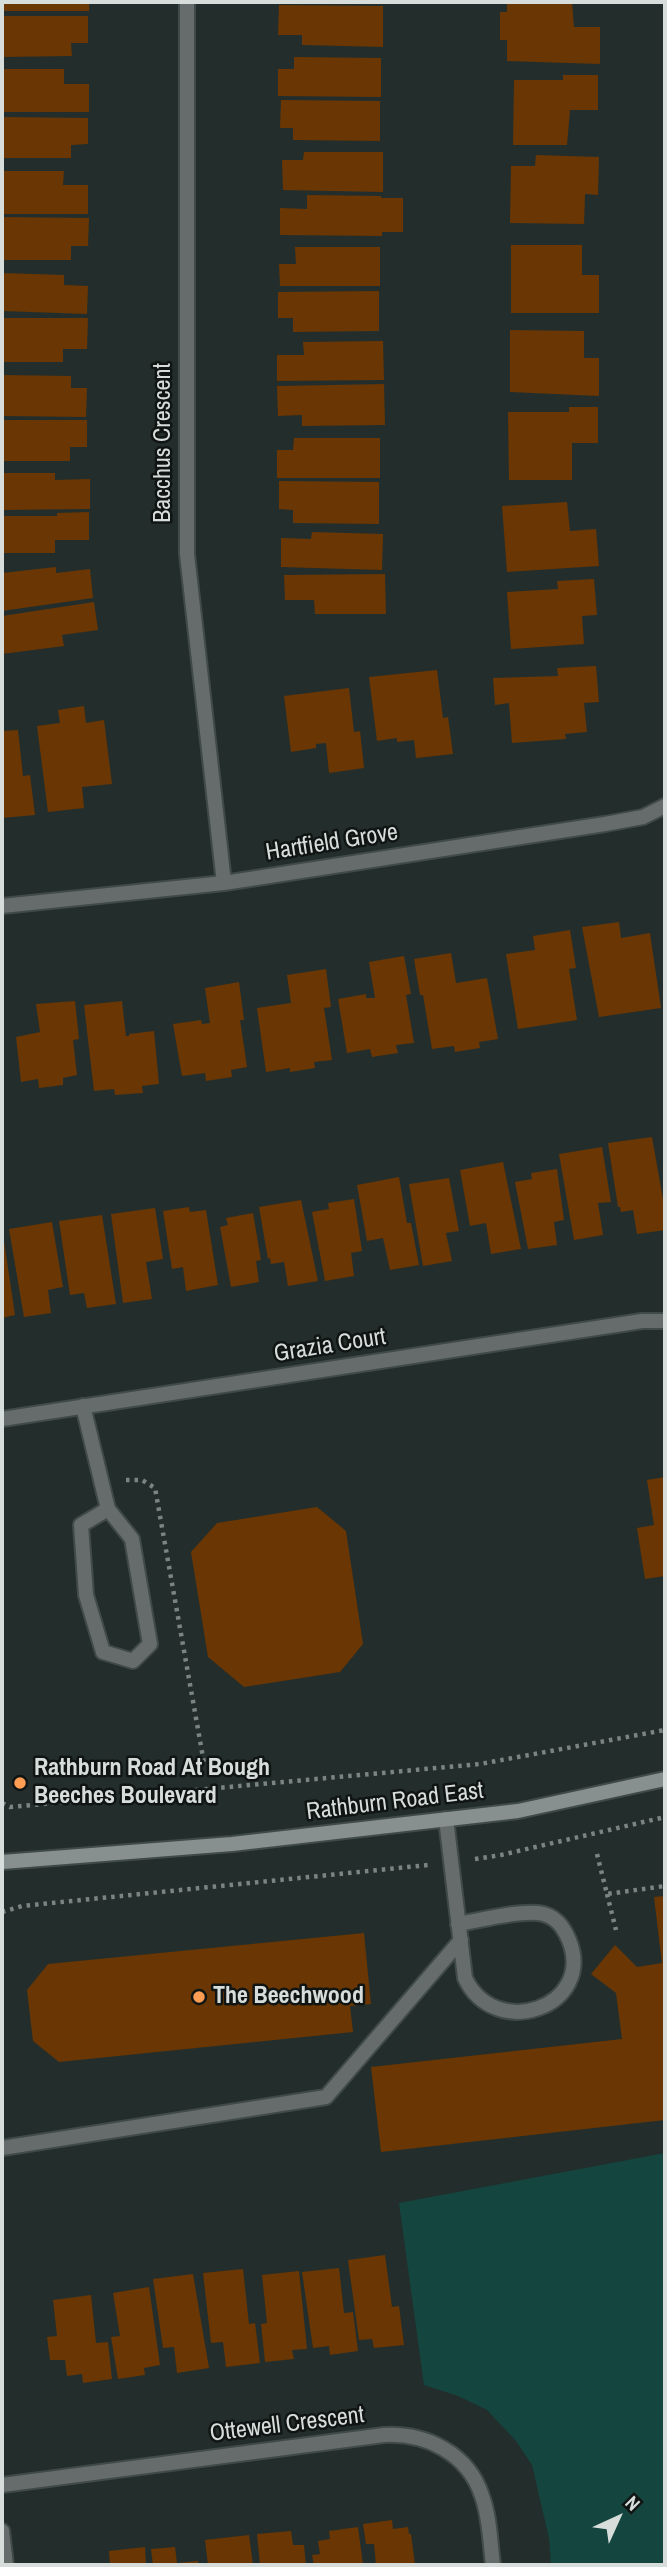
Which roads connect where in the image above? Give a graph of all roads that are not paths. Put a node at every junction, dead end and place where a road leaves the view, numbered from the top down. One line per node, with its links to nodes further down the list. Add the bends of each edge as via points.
1 (187, 2): 3 (street, Bacchus Crescent, via 187,554)
2 (665, 806): 3 (street, Hartfield Grove, via 643,817 605,824)
3 (224, 883): 4 (street, Hartfield Grove)
4 (2, 906)
5 (665, 1321): 6 (street, Grazia Court)
6 (83, 1406): 7 (street, Grazia Court); 8 (street)
7 (2, 1419)
8 (108, 1509): 8 (street, via 132,1538 150,1643 133,1661 103,1652 86,1595 81,1525)
9 (665, 1779): 10 (street, Rathburn Road East, via 518,1811)
10 (446, 1819): 11 (street, Rathburn Road East, via 225,1845); 12 (street)
11 (2, 1862)
12 (458, 1924): 13 (street); 13 (street, via 540,1913 563,1927 573,1953 573,1968 565,1987 550,2003 530,2012 509,2011 477,1996 465,1978)
13 (461, 1940): 14 (street, via 326,2097)
14 (2, 2148)
15 (2, 2485): 18 (street, Ottewell Crescent, via 384,2435 415,2436 452,2454 473,2477 485,2505)
16 (2, 2531): 17 (street)
17 (6, 2565)
18 (493, 2565)

